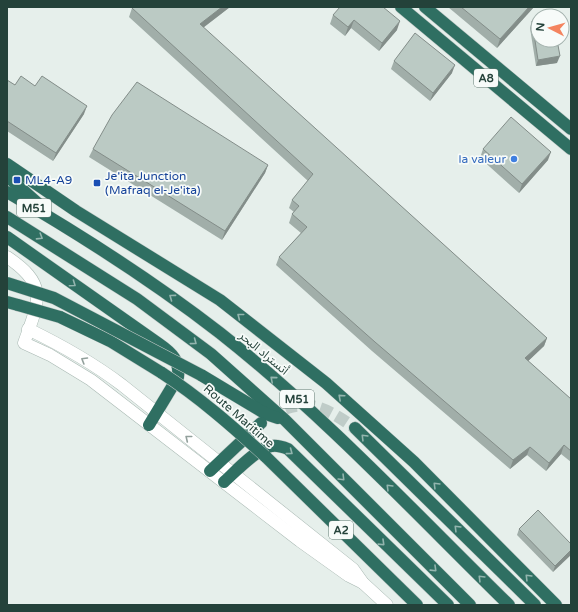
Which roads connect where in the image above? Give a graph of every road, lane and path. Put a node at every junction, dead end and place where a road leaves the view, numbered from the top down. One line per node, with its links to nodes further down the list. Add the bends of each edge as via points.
1 (401, 7): 4 (highway, A8)
2 (425, 7): 3 (highway, A8)
3 (571, 129)
4 (571, 149)
5 (7, 164): 31 (highway, one-way to 5, via 414,462 326,383 220,300 76,211)
6 (7, 176): 9 (highway)
7 (7, 192): 9 (highway, أتستراد البحر / M51)
8 (7, 216): 16 (highway, M51, one-way to 16, via 137,299 211,354)
9 (60, 223): 29 (highway, أتستراد البحر / M51, one-way to 9, via 360,458 258,365 169,295)
10 (7, 237): 15 (highway, one-way to 15, via 169,351 179,368 178,377)
11 (7, 257): 14 (street, via 25,270 37,288 36,306)
12 (7, 283): 16 (highway, bridge, via 54,298 201,375 266,414)
13 (7, 302): 26 (highway, Route Maritime / A2, bridge, via 60,318 92,332 184,387 224,419 300,488)
14 (28, 329): 15 (street, one-way to 14, via 102,370); 18 (street, via 24,343 50,355 91,380)
15 (157, 412): 18 (highway); 20 (street, one-way to 15)
16 (285, 420): 28 (highway, M51, one-way to 28)
17 (261, 423): 20 (highway)
18 (149, 425): 21 (street)
19 (355, 428): 30 (highway, one-way to 19)
20 (219, 462): 21 (highway); 22 (street)
21 (210, 471): 23 (street)
22 (233, 474): 23 (highway); 24 (street, via 353,569); 27 (highway, one-way to 27, via 248,459 271,446 288,449)
23 (224, 482): 24 (street, via 300,541)
24 (363, 583): 25 (street)
25 (387, 605)
26 (417, 605)
27 (448, 605)
28 (470, 605)
29 (509, 605)
30 (535, 605)
31 (556, 605)

